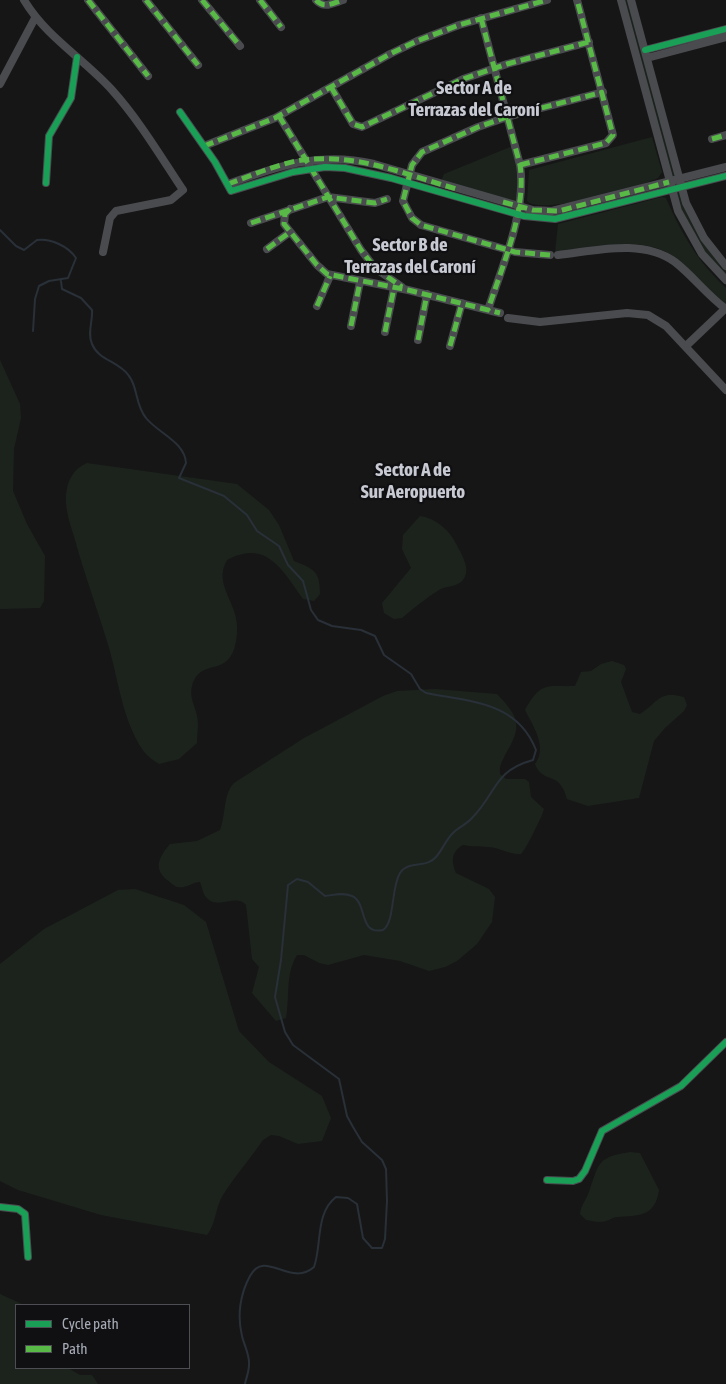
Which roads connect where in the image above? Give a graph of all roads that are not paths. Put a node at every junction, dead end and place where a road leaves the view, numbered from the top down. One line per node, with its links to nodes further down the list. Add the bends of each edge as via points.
1 (24, 0): 12 (street)
2 (88, 0): 23 (street)
3 (146, 0): 21 (street)
4 (202, 0): 18 (street)
5 (260, 0): 14 (street)
6 (316, 0): 7 (street, via 327,5)
7 (343, 0)
8 (547, 0): 13 (street)
9 (577, 0): 17 (street)
10 (621, 0): 42 (street)
11 (632, 0): 19 (street)
12 (35, 18): 20 (street); 24 (street)
13 (481, 18): 22 (street); 25 (street, via 404,47)
14 (281, 27)
15 (726, 29): 19 (street)
16 (726, 37): 19 (street)
17 (589, 42): 22 (street); 26 (street)
18 (240, 46)
19 (646, 54): 40 (street)
20 (77, 57): 41 (street, via 71,98 49,136); 52 (street, via 114,92 183,190 171,200 116,211 110,218)
21 (198, 65)
22 (494, 68): 25 (street, via 427,94 362,127 353,124); 29 (street)
23 (148, 76)
24 (0, 84)
25 (331, 86): 28 (street)
26 (602, 92): 29 (street); 34 (street, via 613,130 611,140)
27 (180, 112): 32 (street)
28 (279, 116): 32 (street); 33 (street)
29 (507, 117): 34 (street); 37 (street, via 422,152)
30 (726, 135): 31 (street)
31 (712, 139)
32 (204, 146): 43 (street)
33 (306, 160): 36 (street); 37 (street, via 359,161); 43 (street, via 275,167)
34 (520, 165): 47 (street, via 522,187)
35 (726, 167): 40 (street)
36 (312, 168): 39 (street, via 352,169); 43 (street); 44 (street)
37 (409, 175): 39 (street); 47 (street)
38 (726, 176): 40 (street)
39 (406, 183): 47 (street); 51 (street, via 403,201 417,223)
40 (680, 183): 42 (street); 53 (street, via 697,227)
41 (46, 184)
42 (671, 185): 47 (street, via 559,211); 55 (street, via 686,229 702,254)
43 (230, 188)
44 (328, 197): 45 (street, via 374,204); 46 (street); 58 (street, via 368,260 383,275)
45 (387, 199)
46 (290, 209): 48 (street); 49 (street, via 283,221)
47 (518, 211): 51 (street)
48 (251, 223)
49 (290, 232): 50 (street); 54 (street)
50 (267, 249)
51 (507, 250): 62 (street, via 554,255 626,248 651,250 673,261); 63 (street)
52 (103, 252)
53 (726, 266)
54 (330, 276): 56 (street); 61 (street)
55 (726, 280)
56 (360, 282): 57 (street); 64 (street)
57 (394, 288): 58 (street); 65 (street)
58 (408, 290): 59 (street)
59 (427, 294): 60 (street); 66 (street)
60 (462, 303): 63 (street); 67 (street)
61 (317, 306)
62 (726, 309): 68 (street)
63 (488, 310): 68 (street, via 540,322 642,314 660,321)
64 (351, 326)
65 (385, 332)
66 (418, 340)
67 (450, 346)
68 (686, 346): 69 (street)
69 (726, 390)
70 (726, 1042): 71 (street, via 680,1086 602,1131 579,1179)
71 (547, 1180)
72 (0, 1206): 73 (street, via 18,1209 25,1214)
73 (28, 1257)

